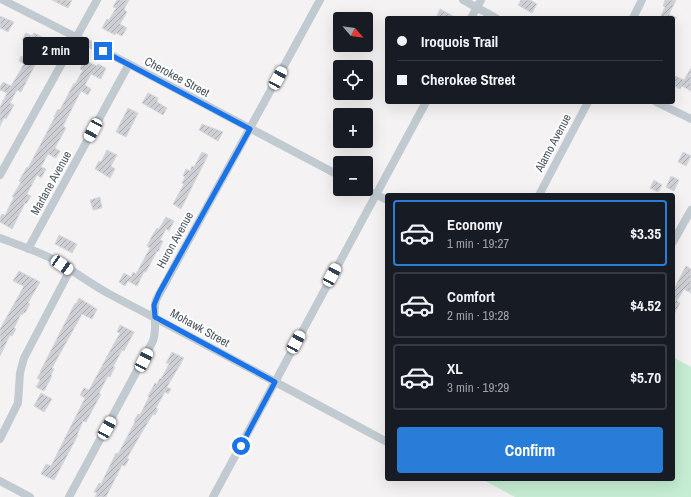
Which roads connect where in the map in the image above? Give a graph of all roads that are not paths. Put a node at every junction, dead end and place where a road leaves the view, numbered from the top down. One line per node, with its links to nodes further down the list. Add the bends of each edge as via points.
1 (3, 0): 10 (street, Cherokee Street)
2 (97, 0): 10 (street)
3 (320, 0): 16 (street, Huron Avenue)
4 (463, 0): 6 (street)
5 (642, 0): 9 (street)
6 (479, 4): 7 (street); 8 (street)
7 (472, 16)
8 (494, 16)
9 (634, 16)
10 (77, 38): 11 (street, Cherokee Street); 18 (street)
11 (129, 64): 16 (street, Cherokee Street); 26 (street, Marlane Avenue)
12 (425, 104): 21 (street)
13 (587, 104): 20 (street, Alamo Avenue)
14 (660, 104): 15 (street)
15 (691, 119)
16 (250, 129): 17 (street, Cherokee Street); 28 (street, Huron Avenue, via 156,300)
17 (333, 172)
18 (0, 175)
19 (373, 193): 21 (street)
20 (540, 193)
21 (376, 194): 22 (street); 29 (street)
22 (385, 199)
23 (691, 210): 25 (street)
24 (0, 238): 26 (street, Mohawk Street)
25 (675, 238)
26 (28, 249): 27 (street, Mohawk Street, via 55,260)
27 (70, 270): 28 (street, Mohawk Street, via 112,296); 30 (street, via 24,358 18,403)
28 (155, 317): 29 (street, Mohawk Street); 34 (street, Huron Avenue, via 156,330 150,348)
29 (275, 382): 31 (street, Mohawk Street); 35 (street)
30 (0, 440)
31 (385, 441)
32 (0, 481): 33 (street)
33 (30, 497)
34 (70, 497)
35 (213, 497)

